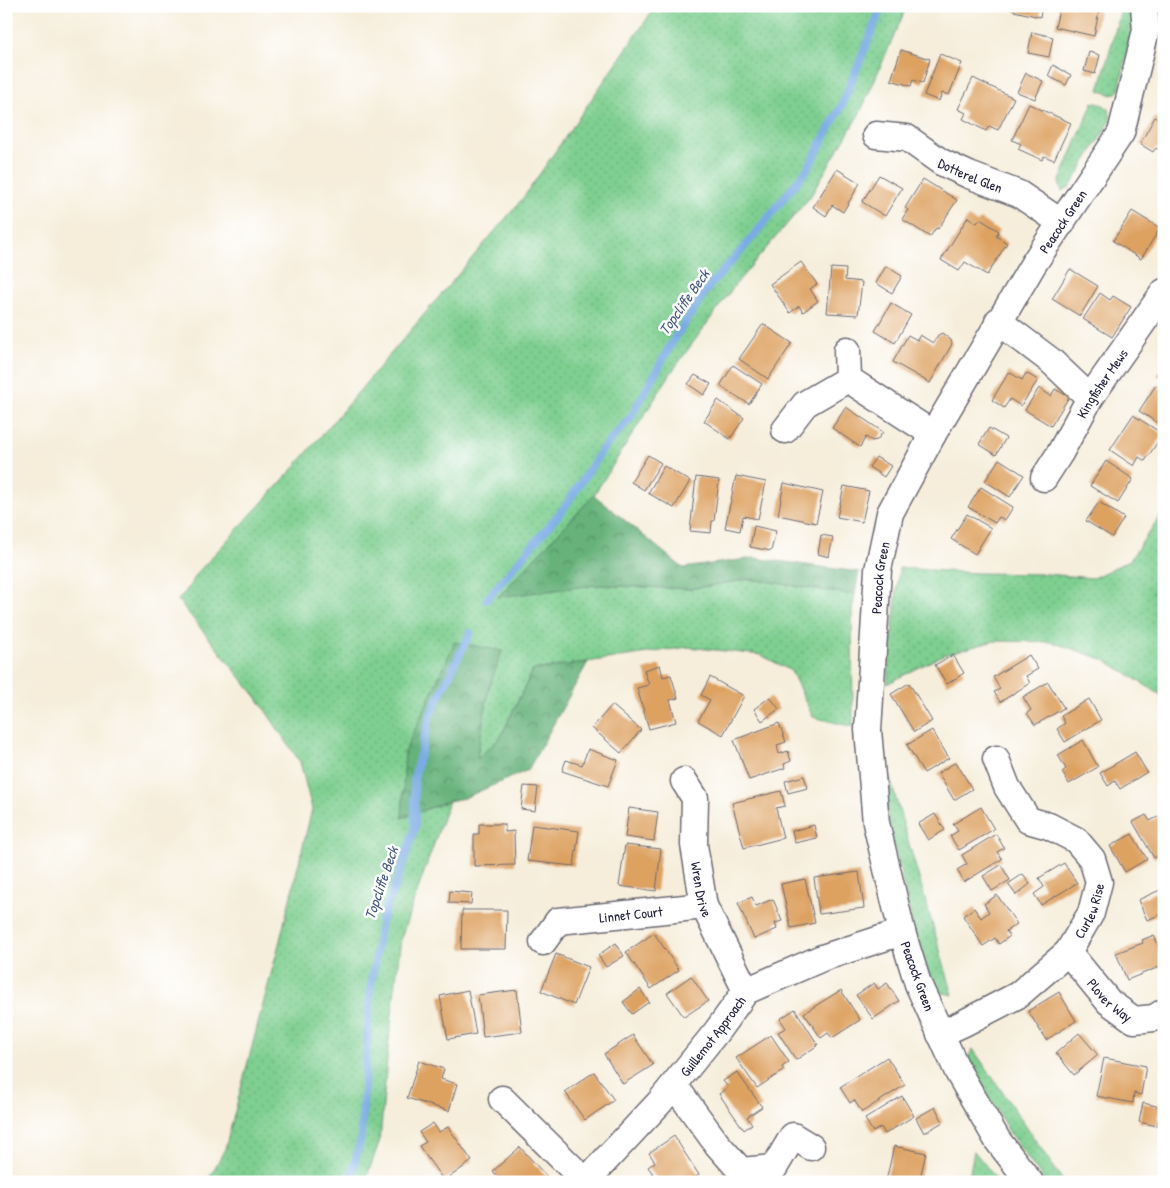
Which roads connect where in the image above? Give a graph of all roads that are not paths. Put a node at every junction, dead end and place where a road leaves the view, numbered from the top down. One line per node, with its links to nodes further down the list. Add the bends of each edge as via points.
1 (1144, 6): 3 (street, Peacock Green, via 1146,30 1121,133)
2 (876, 135): 3 (street, Dotterel Glen, via 907,138 941,162 969,176 1019,194)
3 (1062, 223): 5 (street, Peacock Green)
4 (1164, 292): 8 (street, Kingfisher Mews)
5 (998, 321): 8 (street, via 1051,361); 10 (street, Peacock Green)
6 (847, 350): 7 (street)
7 (848, 379): 9 (street, via 805,404); 10 (street)
8 (1090, 398): 11 (street, Kingfisher Mews)
9 (785, 430)
10 (933, 434): 15 (street, Peacock Green, via 890,513 878,570 874,624 868,730 875,813)
11 (1044, 478)
12 (996, 759): 17 (street, Curlew Rise, via 1007,787 1028,820 1049,826 1076,840 1092,859 1099,882 1091,913)
13 (684, 782): 14 (street, Wren Drive, via 695,798 694,845)
14 (704, 906): 16 (street, Linnet Court, via 555,911); 18 (street, Wren Drive)
15 (902, 932): 18 (street, Guillemot Approach, via 822,958); 20 (street, Peacock Green, via 918,984)
16 (543, 942)
17 (1068, 952): 19 (street, Plover Way, via 1109,1002 1134,1020 1154,1018); 20 (street, Curlew Rise, via 1018,995)
18 (746, 991): 21 (street, Guillemot Approach)
19 (1164, 1012)
20 (940, 1034): 25 (street, Peacock Green, via 998,1141)
21 (674, 1085): 23 (street, via 741,1172 774,1168 793,1136); 24 (street, Guillemot Approach)
22 (502, 1099): 24 (street)
23 (811, 1146)
24 (585, 1182)
25 (1030, 1182)

